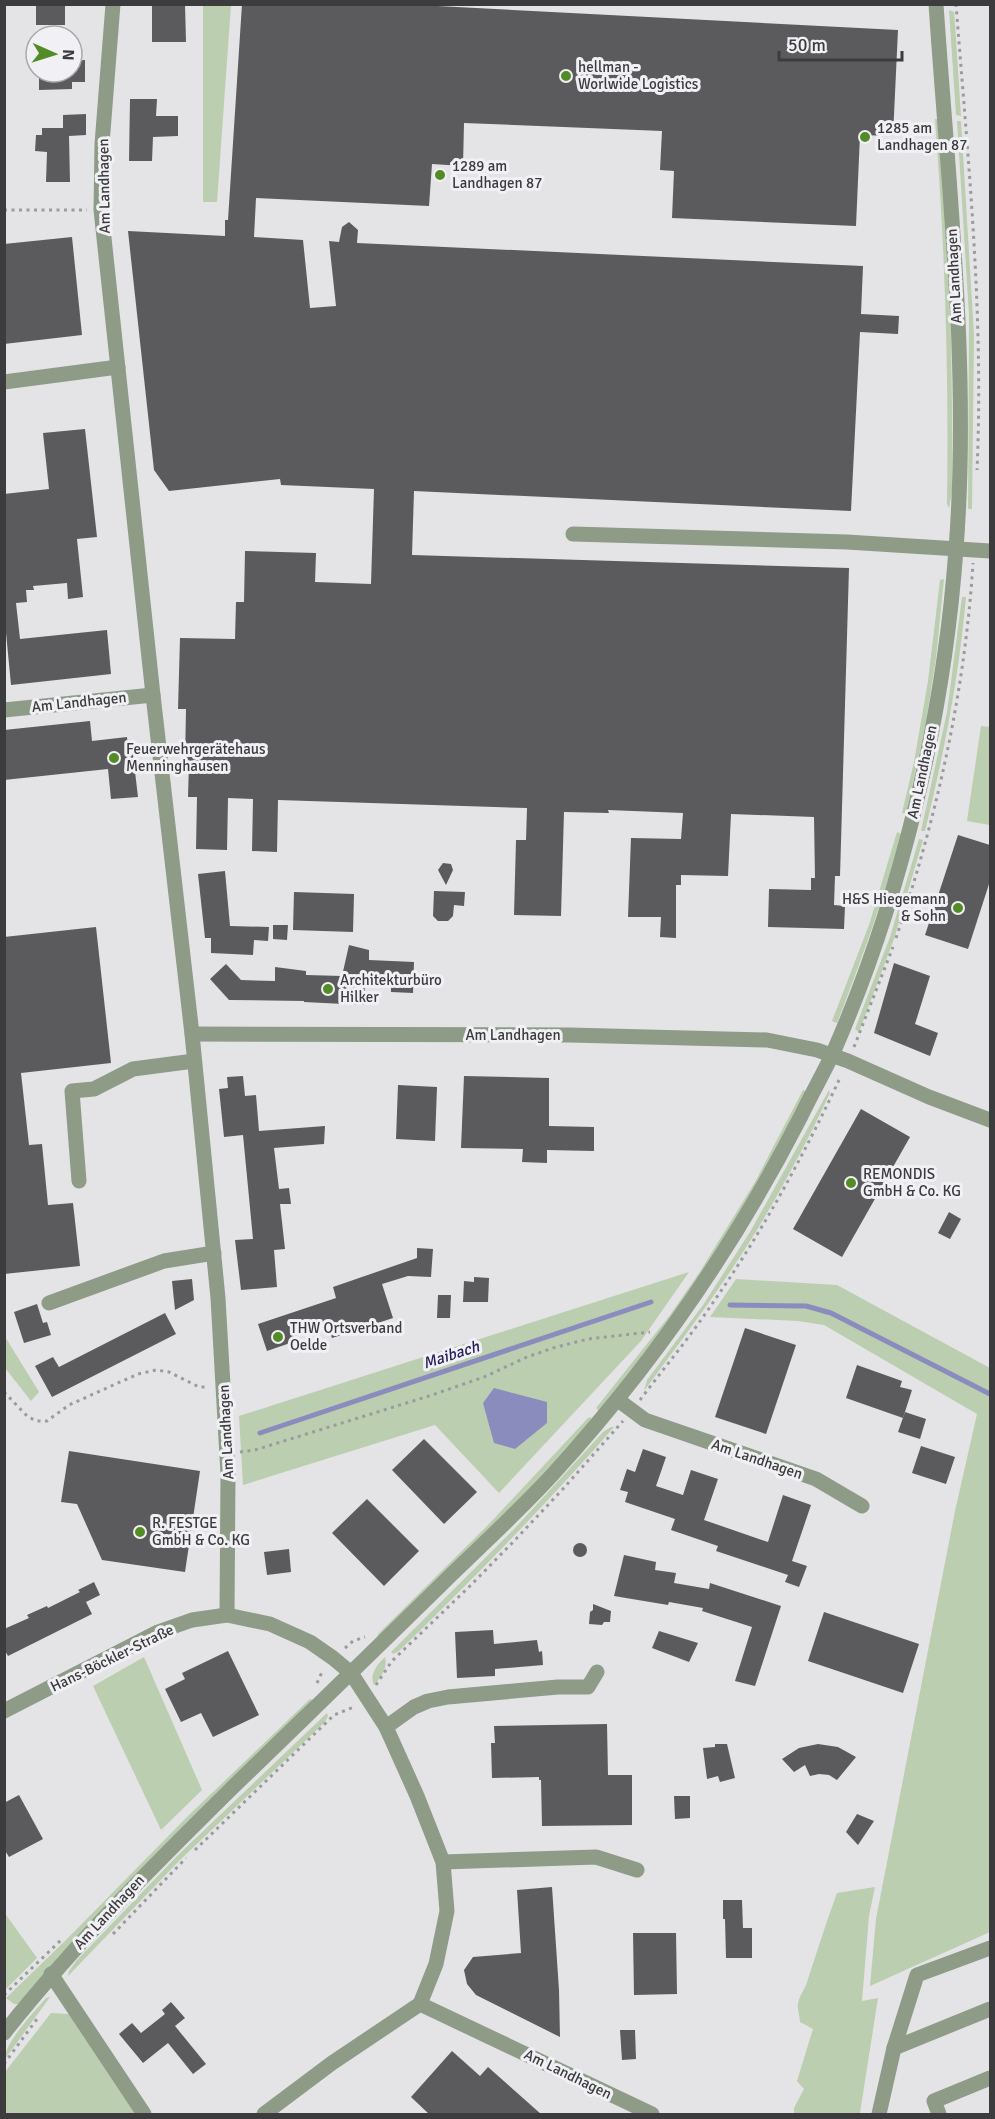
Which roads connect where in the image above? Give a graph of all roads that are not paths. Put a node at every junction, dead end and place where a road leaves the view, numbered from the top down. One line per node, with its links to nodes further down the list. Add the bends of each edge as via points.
1 (113, 4): 3 (street, Am Landhagen, via 101,210)
2 (936, 4): 6 (street, Am Landhagen, via 957,306 960,434)
3 (118, 367): 4 (street); 8 (street, Am Landhagen)
4 (4, 382)
5 (573, 534): 6 (street)
6 (956, 549): 7 (street); 11 (street, Am Landhagen, via 944,657 910,828 882,924)
7 (990, 551)
8 (153, 695): 9 (street, Am Landhagen); 10 (street, Am Landhagen)
9 (4, 710)
10 (192, 1034): 11 (street, Am Landhagen, via 718,1037 766,1040); 12 (street, Am Landhagen)
11 (832, 1055): 13 (street, Am Landhagen); 17 (street, Am Landhagen, via 774,1169 717,1265)
12 (194, 1061): 14 (street, via 133,1070 94,1089 72,1091); 15 (street, Am Landhagen)
13 (990, 1120)
14 (79, 1181)
15 (214, 1253): 16 (street, via 164,1261); 19 (street, Am Landhagen, via 227,1453)
16 (49, 1303)
17 (618, 1400): 18 (street, Am Landhagen, via 645,1420 816,1479); 21 (street, Am Landhagen, via 548,1480)
18 (862, 1506)
19 (227, 1615): 21 (street, Hans-Böckler-Straße, via 270,1624 310,1642); 22 (street, Hans-Böckler-Straße, via 192,1620 158,1632)
20 (597, 1672): 23 (street, via 588,1686 428,1701)
21 (351, 1673): 23 (street); 27 (street, Am Landhagen, via 130,1889)
22 (4, 1711)
23 (386, 1727): 24 (street)
24 (443, 1862): 25 (street, via 596,1857); 28 (street, via 447,1911 436,1964)
25 (637, 1870)
26 (990, 1948): 31 (street, via 917,1975)
27 (51, 1974): 30 (street, Am Landhagen); 34 (street)
28 (420, 2004): 35 (street); 36 (street, Am Landhagen)
29 (990, 2009): 31 (street)
30 (4, 2033)
31 (894, 2048): 33 (street)
32 (990, 2078): 37 (street, via 934,2101)
33 (881, 2108)
34 (144, 2115)
35 (264, 2115)
36 (652, 2115)
37 (939, 2115)

